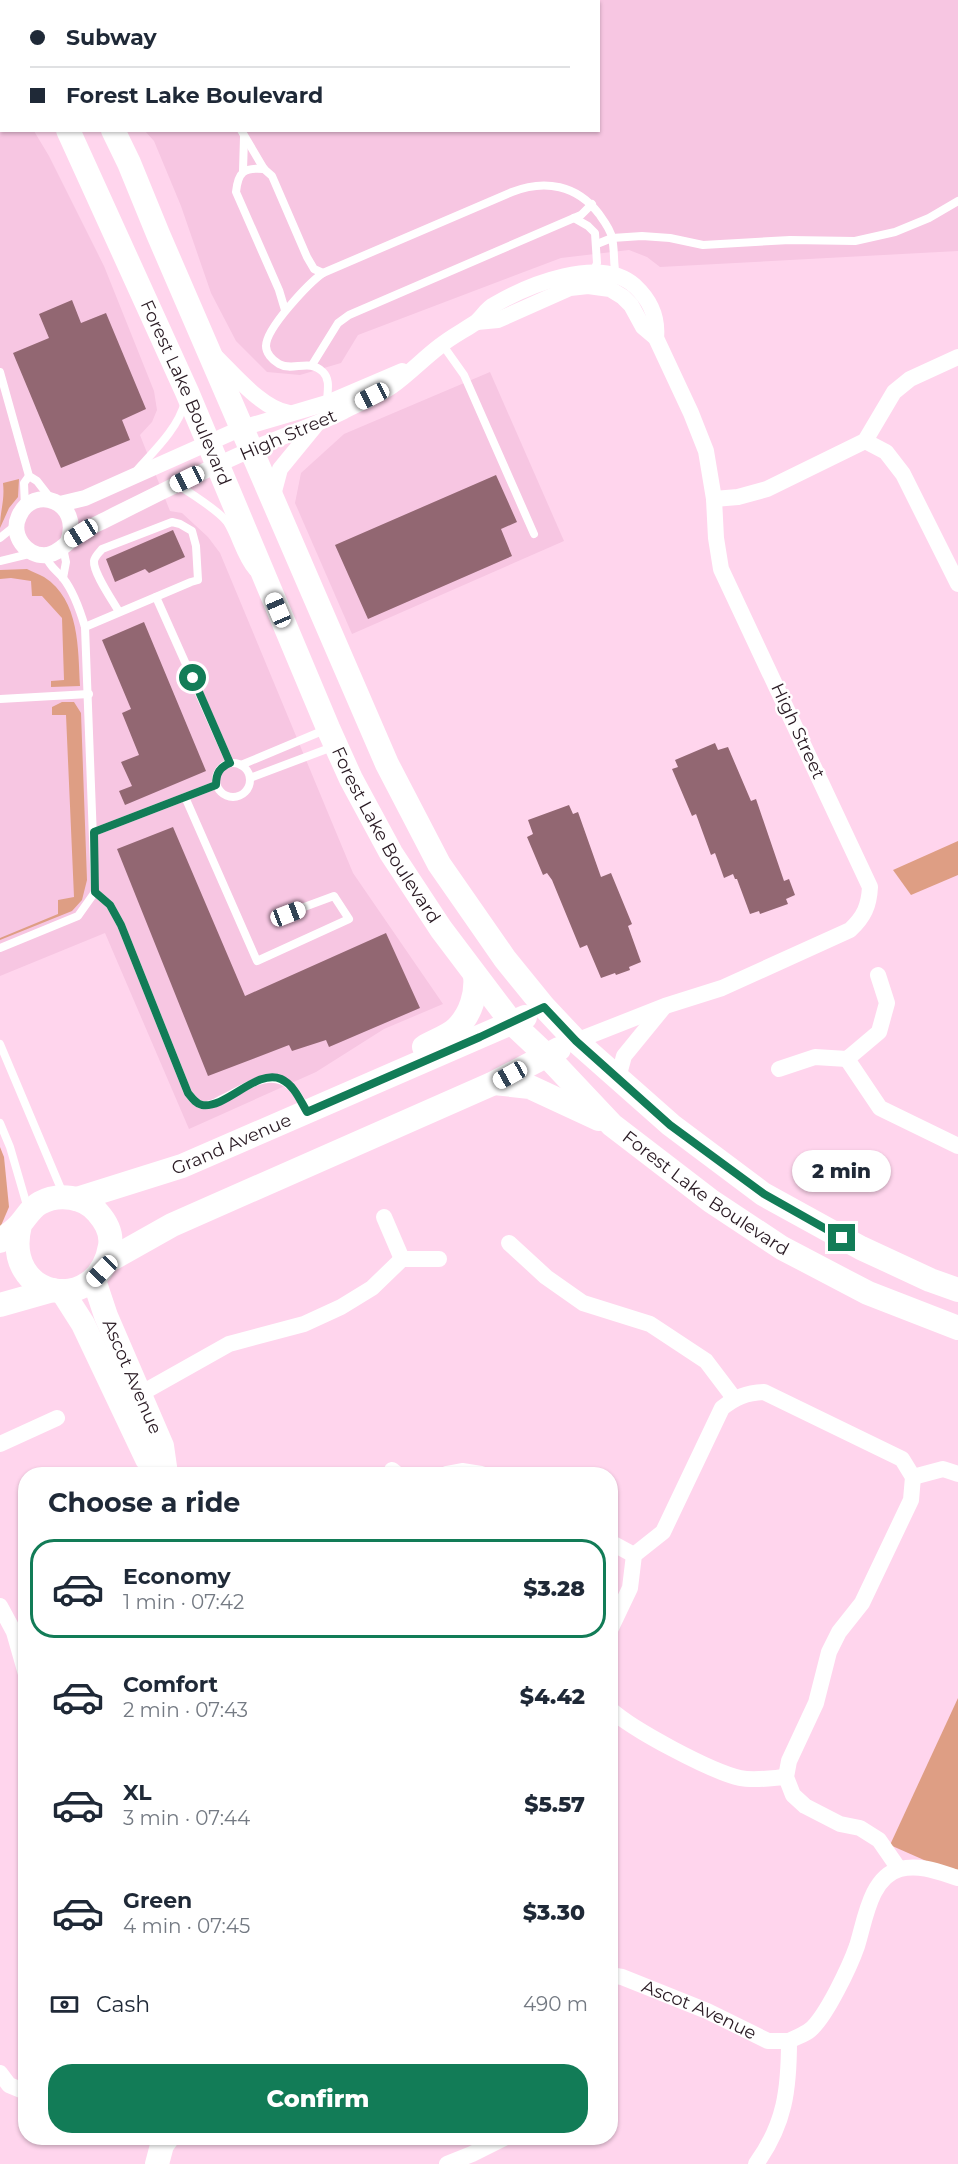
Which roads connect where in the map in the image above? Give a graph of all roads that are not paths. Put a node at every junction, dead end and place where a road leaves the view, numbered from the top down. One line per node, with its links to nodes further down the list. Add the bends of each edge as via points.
1 (69, 132): 23 (main road, Forest Lake Boulevard)
2 (114, 132): 18 (main road, Forest Lake Boulevard)
3 (242, 134): 4 (lane); 5 (lane)
4 (264, 169): 5 (lane); 11 (lane, via 272,176 307,257 314,269)
5 (243, 171): 14 (lane, via 237,179 236,192)
6 (958, 201): 9 (lane, via 895,232 855,241 703,245 670,238)
7 (592, 204): 8 (lane); 9 (lane); 11 (lane, via 575,191 558,186 525,187)
8 (574, 218): 10 (lane, via 595,233); 20 (lane, via 349,315 339,323)
9 (612, 238): 10 (lane); 13 (lane)
10 (597, 244): 12 (lane)
11 (323, 273): 14 (lane)
12 (593, 273): 13 (street, High Street); 15 (street, High Street, via 556,278 522,292 492,306)
13 (616, 277): 16 (street, High Street, via 643,293 657,322)
14 (285, 310): 20 (lane, via 266,345 269,356 286,367)
15 (477, 322): 16 (street, High Street, via 498,320 570,288 588,286 610,289 623,297 643,327); 17 (street, High Street)
16 (656, 338): 33 (street, High Street, via 706,451)
17 (442, 344): 21 (street, High Street); 38 (lane, via 464,375)
18 (209, 350): 25 (street, via 258,397 278,411); 27 (main road, Forest Lake Boulevard)
19 (958, 357): 28 (street, via 910,379 894,392)
20 (312, 364): 24 (lane, via 324,372 328,381)
21 (418, 364): 24 (street, High Street); 26 (street, High Street, via 391,387)
22 (0, 372): 30 (lane)
23 (187, 392): 29 (main road, Forest Lake Boulevard); 31 (lane, via 174,426)
24 (327, 403): 25 (street, High Street)
25 (289, 413): 27 (street, High Street)
26 (317, 424): 27 (street, High Street); 34 (street, via 280,469)
27 (247, 439): 29 (street, High Street); 29 (street, High Street); 34 (main road, Forest Lake Boulevard)
28 (865, 441): 33 (street, via 767,489); 44 (street, via 886,452 903,474)
29 (213, 454): 31 (street); 32 (street); 45 (main road, Forest Lake Boulevard)
30 (29, 476): 35 (lane); 36 (lane, via 24,483)
31 (132, 477): 35 (street, via 85,498)
32 (176, 484): 40 (street, via 92,526); 45 (lane, via 226,520 245,563)
33 (714, 499): 63 (street, High Street, via 721,569 865,873 869,901 862,918 850,930 723,988)
34 (272, 500): 64 (main road, Forest Lake Boulevard, via 415,820 483,930)
35 (56, 502): 36 (street, via 34,501); 40 (street, via 72,521 72,532)
36 (25, 507): 37 (street)
37 (16, 525): 39 (lane); 41 (street, via 20,542)
38 (534, 534)
39 (0, 538)
40 (65, 545): 41 (street, via 56,553); 43 (lane)
41 (39, 554): 42 (lane); 43 (lane)
42 (0, 561)
43 (63, 578): 48 (lane)
44 (958, 584)
45 (269, 590): 51 (main road, Forest Lake Boulevard)
46 (156, 597): 47 (lane); 47 (lane, via 198,580 192,531 180,524 172,522 102,549 96,556 96,570); 52 (lane)
47 (119, 612): 48 (lane)
48 (85, 627): 49 (lane)
49 (89, 694): 50 (lane); 57 (lane)
50 (0, 699)
51 (332, 737): 53 (lane); 54 (lane); 61 (main road, Forest Lake Boulevard, via 391,853)
52 (230, 763): 53 (lane); 55 (lane, via 220,768)
53 (241, 765): 54 (lane)
54 (250, 778): 55 (lane, via 244,793 234,797 223,794)
55 (216, 785): 56 (lane)
56 (185, 797): 57 (lane); 59 (lane, via 257,961 349,919 334,896)
57 (94, 832): 58 (lane)
58 (95, 892): 60 (lane, via 78,916); 74 (lane, via 110,905 121,925 188,1093 196,1102 204,1106 273,1077 292,1087)
59 (288, 914)
60 (0, 948)
61 (475, 975): 65 (main road, Forest Lake Boulevard); 70 (main road, via 475,995 457,1028 412,1054)
62 (878, 975): 69 (street, via 886,1002 879,1032)
63 (665, 1006): 66 (street, High Street); 72 (street, via 624,1056)
64 (544, 1007): 65 (main road, Grand Avenue); 66 (main road, Forest Lake Boulevard)
65 (512, 1023): 68 (main road, Forest Lake Boulevard); 70 (main road, Grand Avenue)
66 (576, 1041): 68 (main road); 72 (main road, Forest Lake Boulevard)
67 (0, 1044): 78 (lane)
68 (546, 1055): 73 (main road); 76 (main road, Forest Lake Boulevard)
69 (847, 1059): 71 (street, via 815,1057); 77 (street, via 880,1108)
70 (411, 1066): 74 (main road, Grand Avenue)
71 (779, 1069)
72 (618, 1078): 87 (main road, Forest Lake Boulevard, via 670,1125 764,1194 861,1248)
73 (494, 1083): 76 (main road, via 530,1087); 85 (main road, via 172,1225)
74 (307, 1112): 78 (main road, Grand Avenue, via 182,1166)
75 (0, 1123): 80 (lane, via 10,1147)
76 (612, 1125): 90 (main road, Forest Lake Boulevard, via 711,1201 782,1248 868,1293)
77 (958, 1146)
78 (71, 1198): 80 (main road, Grand Avenue, via 51,1198 39,1203); 85 (main road, via 94,1208 106,1223 111,1242)
79 (384, 1217): 83 (street)
80 (25, 1218): 81 (main road, Grand Avenue); 88 (main road, via 16,1241 18,1257 25,1272 38,1284)
81 (0, 1241)
82 (509, 1244): 91 (street, via 583,1303 650,1324 706,1361)
83 (402, 1259): 84 (street); 92 (street, via 372,1288 341,1307 304,1323 229,1344)
84 (439, 1259)
85 (108, 1261): 86 (main road)
86 (94, 1280): 88 (main road, via 79,1289); 92 (main road, Ascot Avenue)
87 (958, 1290)
88 (57, 1291): 89 (main road); 92 (main road, Ascot Avenue, via 83,1324)
89 (0, 1305)
90 (958, 1328)
91 (734, 1398): 98 (street, via 764,1392 902,1459); 100 (street, via 722,1408 663,1532)
92 (130, 1400): 95 (main road, Ascot Avenue, via 147,1459); 96 (main road, Ascot Avenue, via 162,1446)
93 (57, 1418): 94 (street)
94 (0, 1444)
95 (153, 1467)
96 (165, 1467)
97 (958, 1474): 98 (street, via 943,1469)
98 (913, 1477): 105 (street, via 911,1500 867,1593 829,1652 816,1703 789,1761)
99 (618, 1546): 100 (street)
100 (634, 1555): 102 (street, via 630,1588)
101 (0, 1606): 103 (street)
102 (618, 1613)
103 (18, 1646)
104 (618, 1714): 105 (street, via 655,1739 714,1768 741,1778)
105 (786, 1777): 106 (street, via 793,1795 805,1806 879,1840)
106 (899, 1869): 107 (street, via 924,1867); 109 (street, via 882,1880 872,1897 856,1949 834,1997 810,2030)
107 (958, 1878)
108 (618, 1976): 109 (street, Ascot Avenue, via 706,2011 768,2041)
109 (789, 2041): 114 (street, via 789,2078 783,2109)
110 (0, 2073): 111 (street, via 9,2085)
111 (18, 2089)
112 (491, 2145): 113 (street)
113 (447, 2164)
114 (756, 2164)

